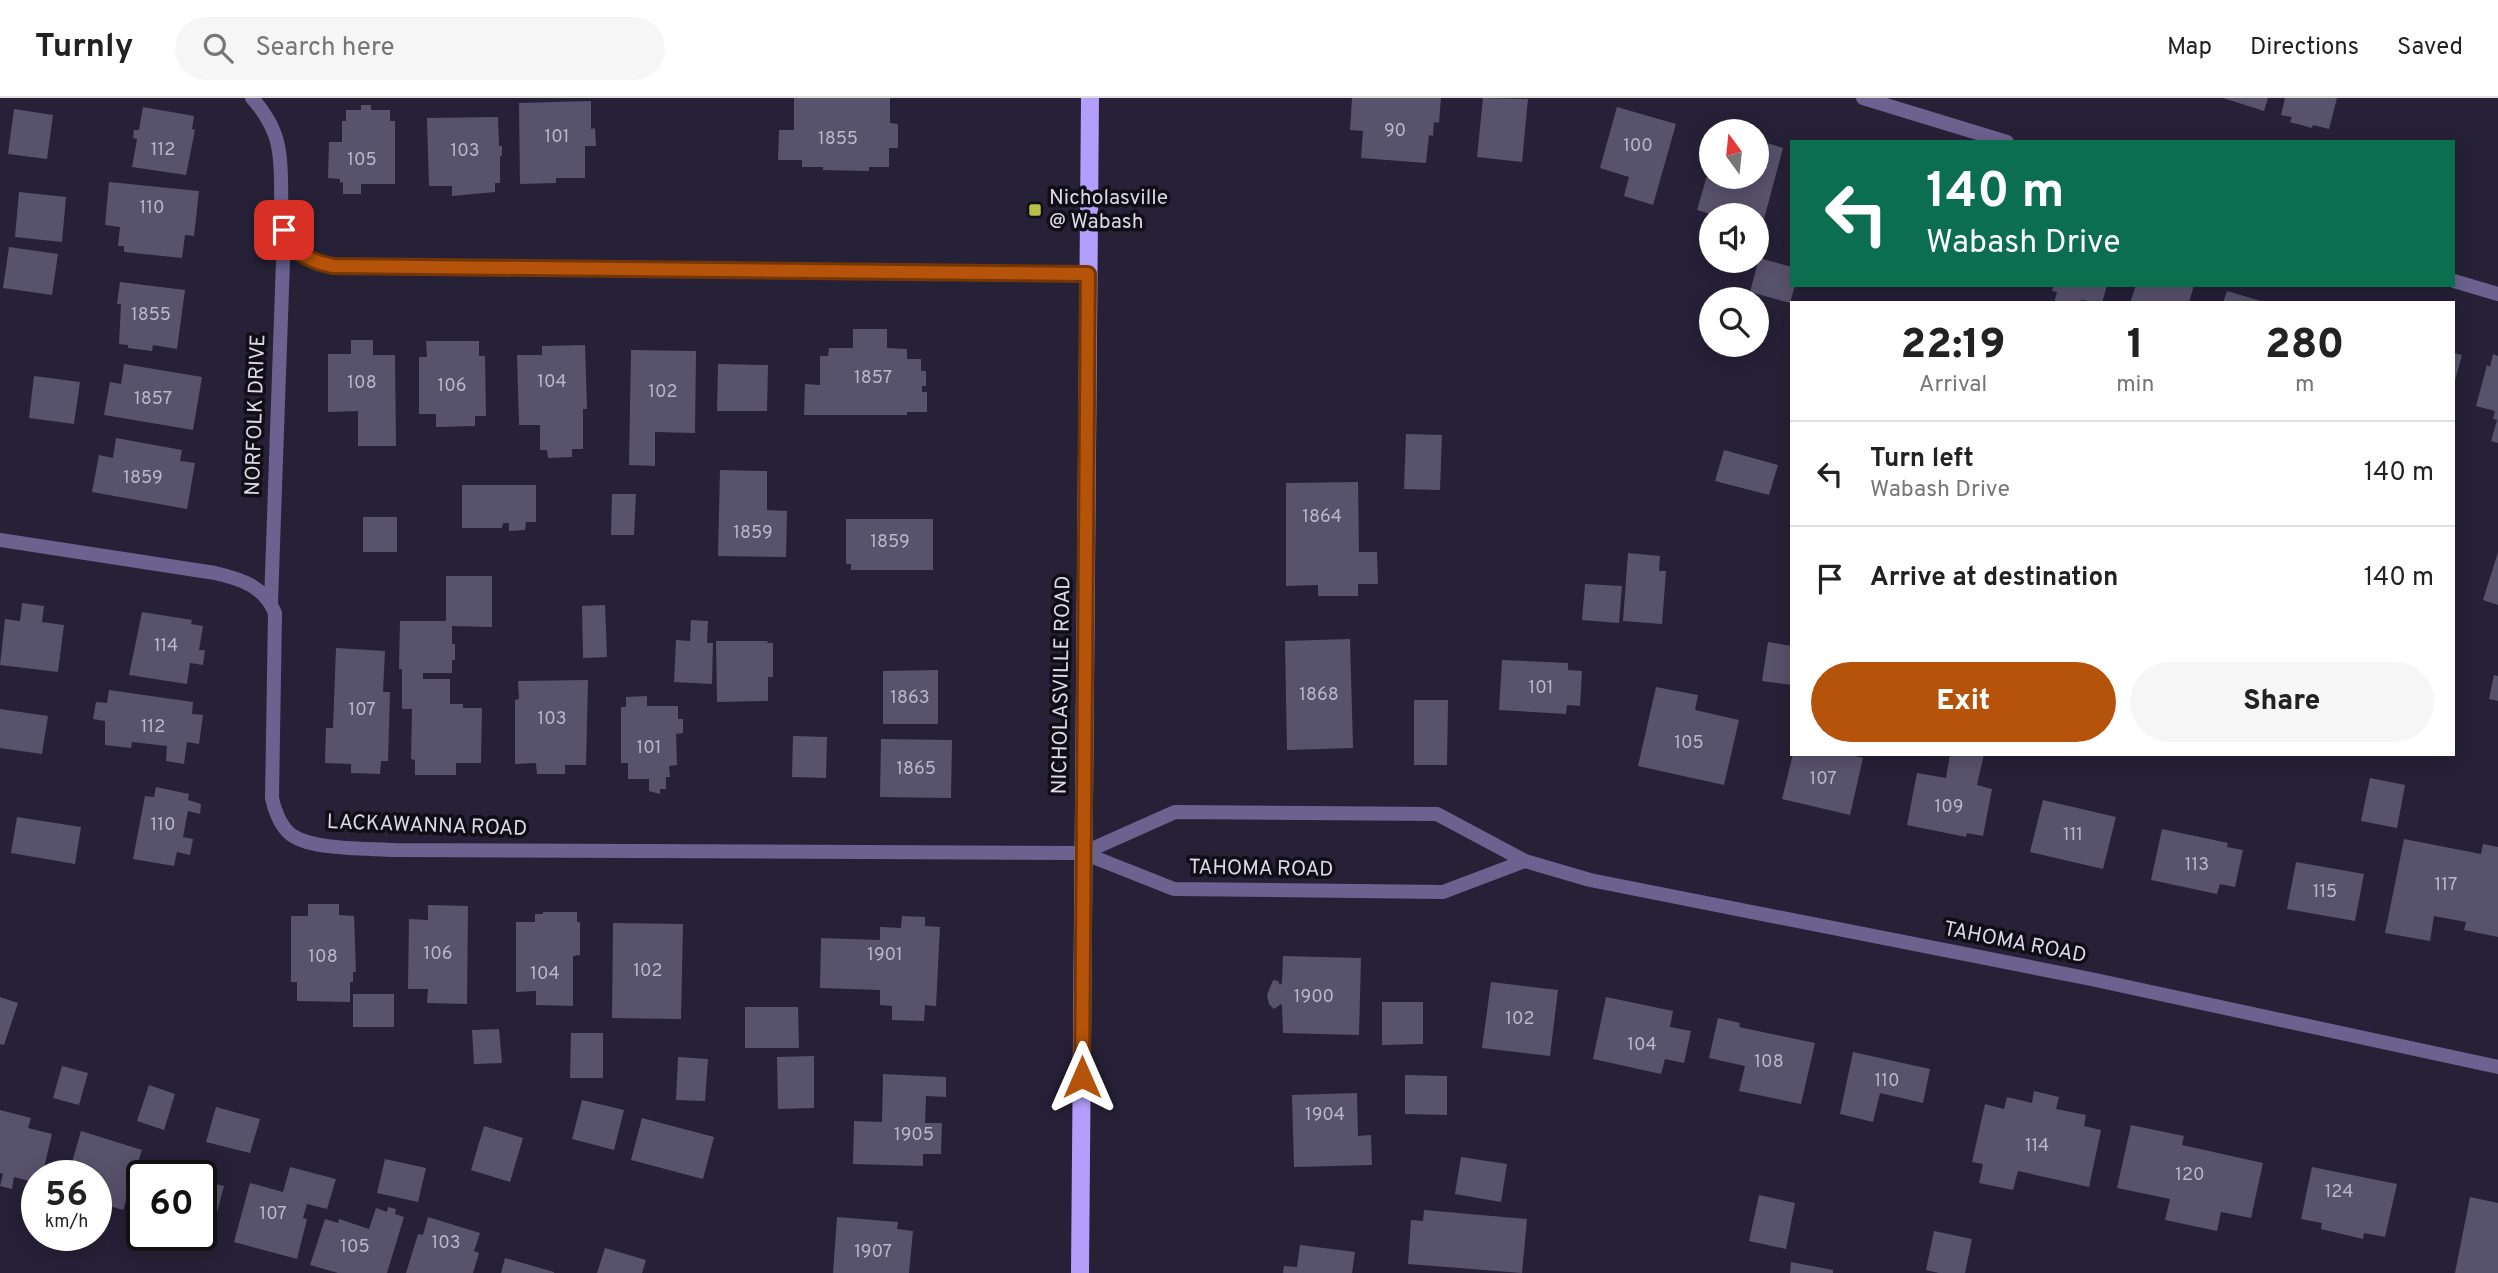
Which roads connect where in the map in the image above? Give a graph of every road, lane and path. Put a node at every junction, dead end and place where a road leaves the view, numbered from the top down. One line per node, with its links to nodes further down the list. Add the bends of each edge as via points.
1 (252, 98): 5 (street, NORFOLK DRIVE, via 278,144)
2 (1090, 98): 6 (main road, NICHOLASVILLE ROAD)
3 (1863, 98): 4 (street)
4 (2000, 140)
5 (284, 230): 6 (street, via 303,256 333,266); 10 (street, NORFOLK DRIVE)
6 (1088, 274): 11 (main road, NICHOLASVILLE ROAD)
7 (2455, 281): 8 (street)
8 (2498, 294)
9 (0, 540): 10 (street, via 215,573 244,580)
10 (271, 602): 11 (street, LACKAWANNA ROAD, via 275,613 272,797 288,832 302,841 395,850)
11 (1083, 853): 12 (street, TAHOMA ROAD, via 1174,889 1443,892); 12 (street, TAHOMA ROAD, via 1175,811 1437,814); 14 (main road, NICHOLASVILLE ROAD)
12 (1525, 861): 13 (street, TAHOMA ROAD, via 1590,880 2091,979)
13 (2498, 1067)
14 (1080, 1273)

